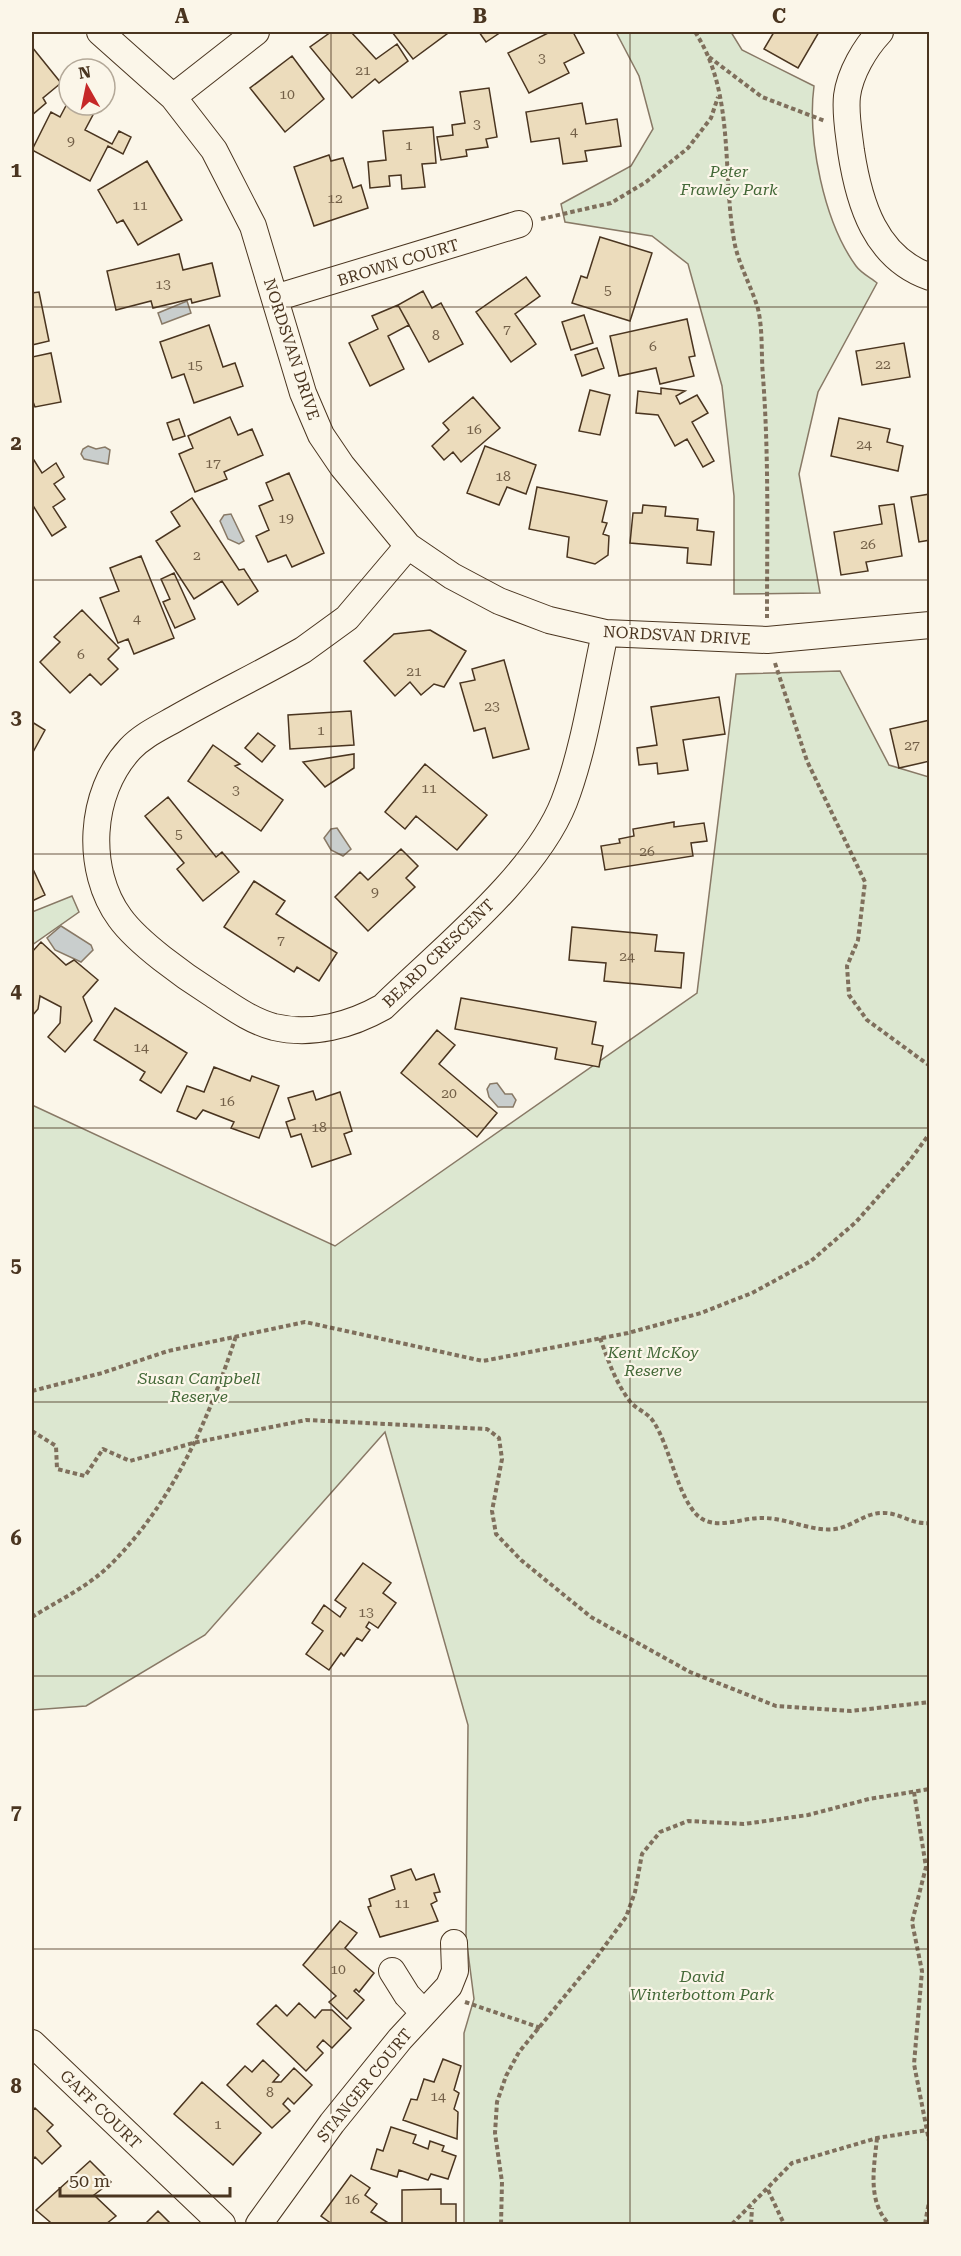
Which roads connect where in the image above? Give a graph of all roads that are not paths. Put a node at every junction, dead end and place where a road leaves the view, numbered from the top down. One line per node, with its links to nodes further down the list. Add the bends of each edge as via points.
1 (100, 32): 4 (street, NORDSVAN DRIVE)
2 (256, 32): 4 (street)
3 (880, 32): 6 (street, via 856,67 847,96 848,131 864,210 886,248)
4 (173, 97): 7 (street, NORDSVAN DRIVE, via 214,150 229,178 253,226)
5 (519, 224): 7 (street, BROWN COURT)
6 (930, 277)
7 (275, 298): 8 (street, NORDSVAN DRIVE, via 303,393 321,435)
8 (408, 546): 10 (street, NORDSVAN DRIVE, via 499,601 549,620); 10 (street, BEARD CRESCENT, via 347,618 326,634 140,739 117,768 100,807 96,840 100,873 110,903 121,919 190,980 253,1020 304,1030 358,1021 383,1006 514,880 564,803)
9 (930, 625): 10 (street, NORDSVAN DRIVE, via 767,640)
10 (605, 633)
11 (454, 1942): 13 (street, STANGER COURT, via 455,1971 451,1983)
12 (392, 1971): 13 (street)
13 (424, 2013): 16 (street, STANGER COURT, via 332,2123)
14 (32, 2043): 15 (street, GAFF COURT)
15 (222, 2224)
16 (259, 2224)

